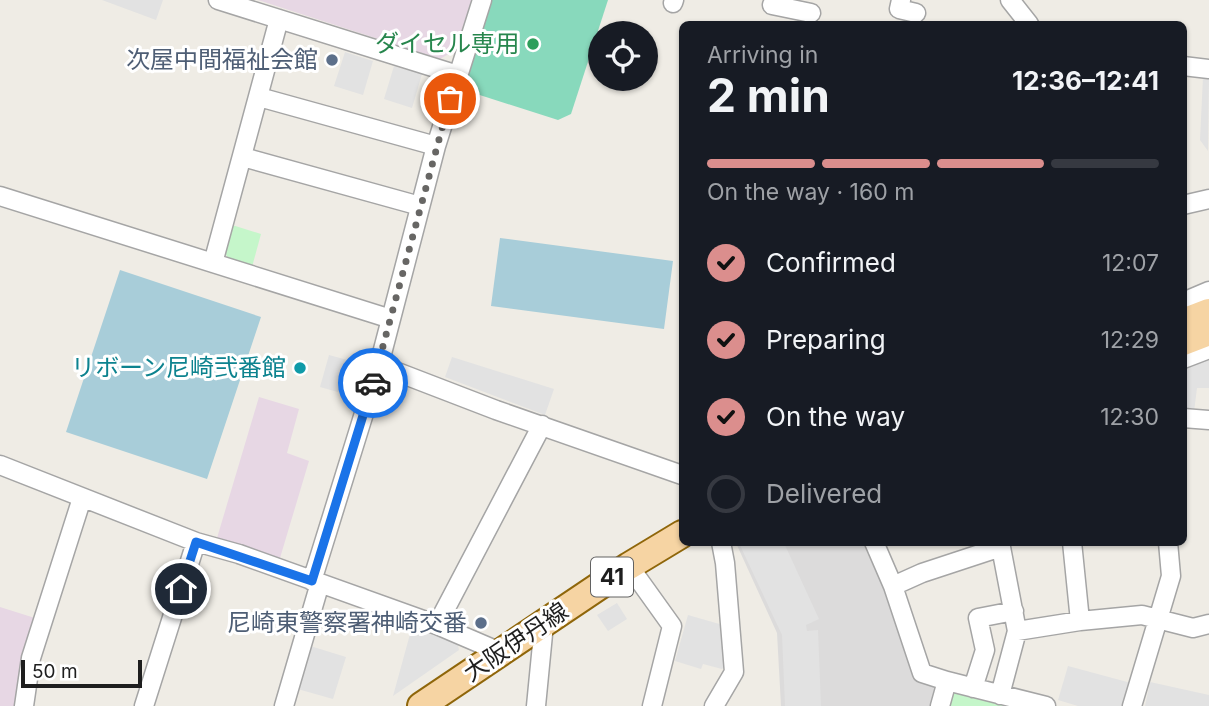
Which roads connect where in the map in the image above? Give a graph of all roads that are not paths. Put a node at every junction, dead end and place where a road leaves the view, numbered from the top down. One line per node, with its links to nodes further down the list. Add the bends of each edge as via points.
1 (218, 0): 6 (street)
2 (482, 0): 10 (street)
3 (1010, 0): 7 (street)
4 (772, 5): 5 (street)
5 (811, 12)
6 (279, 19): 10 (street); 11 (street)
7 (1027, 21)
8 (1187, 66): 9 (street)
9 (1209, 69)
10 (458, 75): 12 (street)
11 (259, 97): 12 (street); 13 (street)
12 (436, 146): 17 (street)
13 (243, 157): 17 (street); 18 (street)
14 (0, 196): 18 (street)
15 (1209, 199): 16 (street)
16 (1187, 204)
17 (420, 206): 22 (street)
18 (213, 263): 22 (street)
19 (1209, 291): 20 (street)
20 (1187, 300)
21 (1209, 312): 23 (main road)
22 (391, 319): 28 (street)
23 (1187, 320)
24 (1209, 332): 25 (main road)
25 (1187, 340)
26 (1209, 349): 27 (street)
27 (1187, 357)
28 (379, 365): 31 (street); 44 (street)
29 (1187, 418): 30 (street)
30 (1209, 420)
31 (542, 425): 33 (street); 51 (street)
32 (0, 465): 34 (street)
33 (679, 474)
34 (82, 498): 36 (street); 58 (street, via 31,658)
35 (679, 536): 43 (main road, 大阪伊丹線 / 41)
36 (196, 542): 44 (street); 59 (street)
37 (722, 546): 64 (street, via 734,672)
38 (876, 546): 45 (street)
39 (998, 546): 45 (street)
40 (1001, 546): 46 (street)
41 (1072, 546): 47 (street)
42 (1168, 546): 48 (street, via 1171,576)
43 (629, 566): 49 (main road, 大阪伊丹線 / 41); 63 (street, via 672,626)
44 (316, 582): 51 (street); 60 (street)
45 (893, 586): 54 (street, via 922,673)
46 (1014, 611): 52 (street); 55 (street, via 978,618 985,650)
47 (1080, 621): 48 (street, via 1142,615); 52 (street)
48 (1159, 621): 50 (street, via 1193,628); 66 (street)
49 (544, 624): 53 (main road, 大阪伊丹線 / 41); 62 (street)
50 (1209, 624)
51 (437, 625): 53 (street)
52 (1017, 631): 56 (street)
53 (500, 652): 61 (main road, 大阪伊丹線 / 41)
54 (947, 681): 55 (street); 65 (street)
55 (973, 688): 56 (street)
56 (1000, 695): 57 (street)
57 (1041, 705)
58 (24, 706)
59 (144, 706)
60 (284, 706)
61 (421, 706)
62 (536, 706)
63 (653, 706)
64 (714, 706)
65 (940, 706)
66 (1132, 706)

